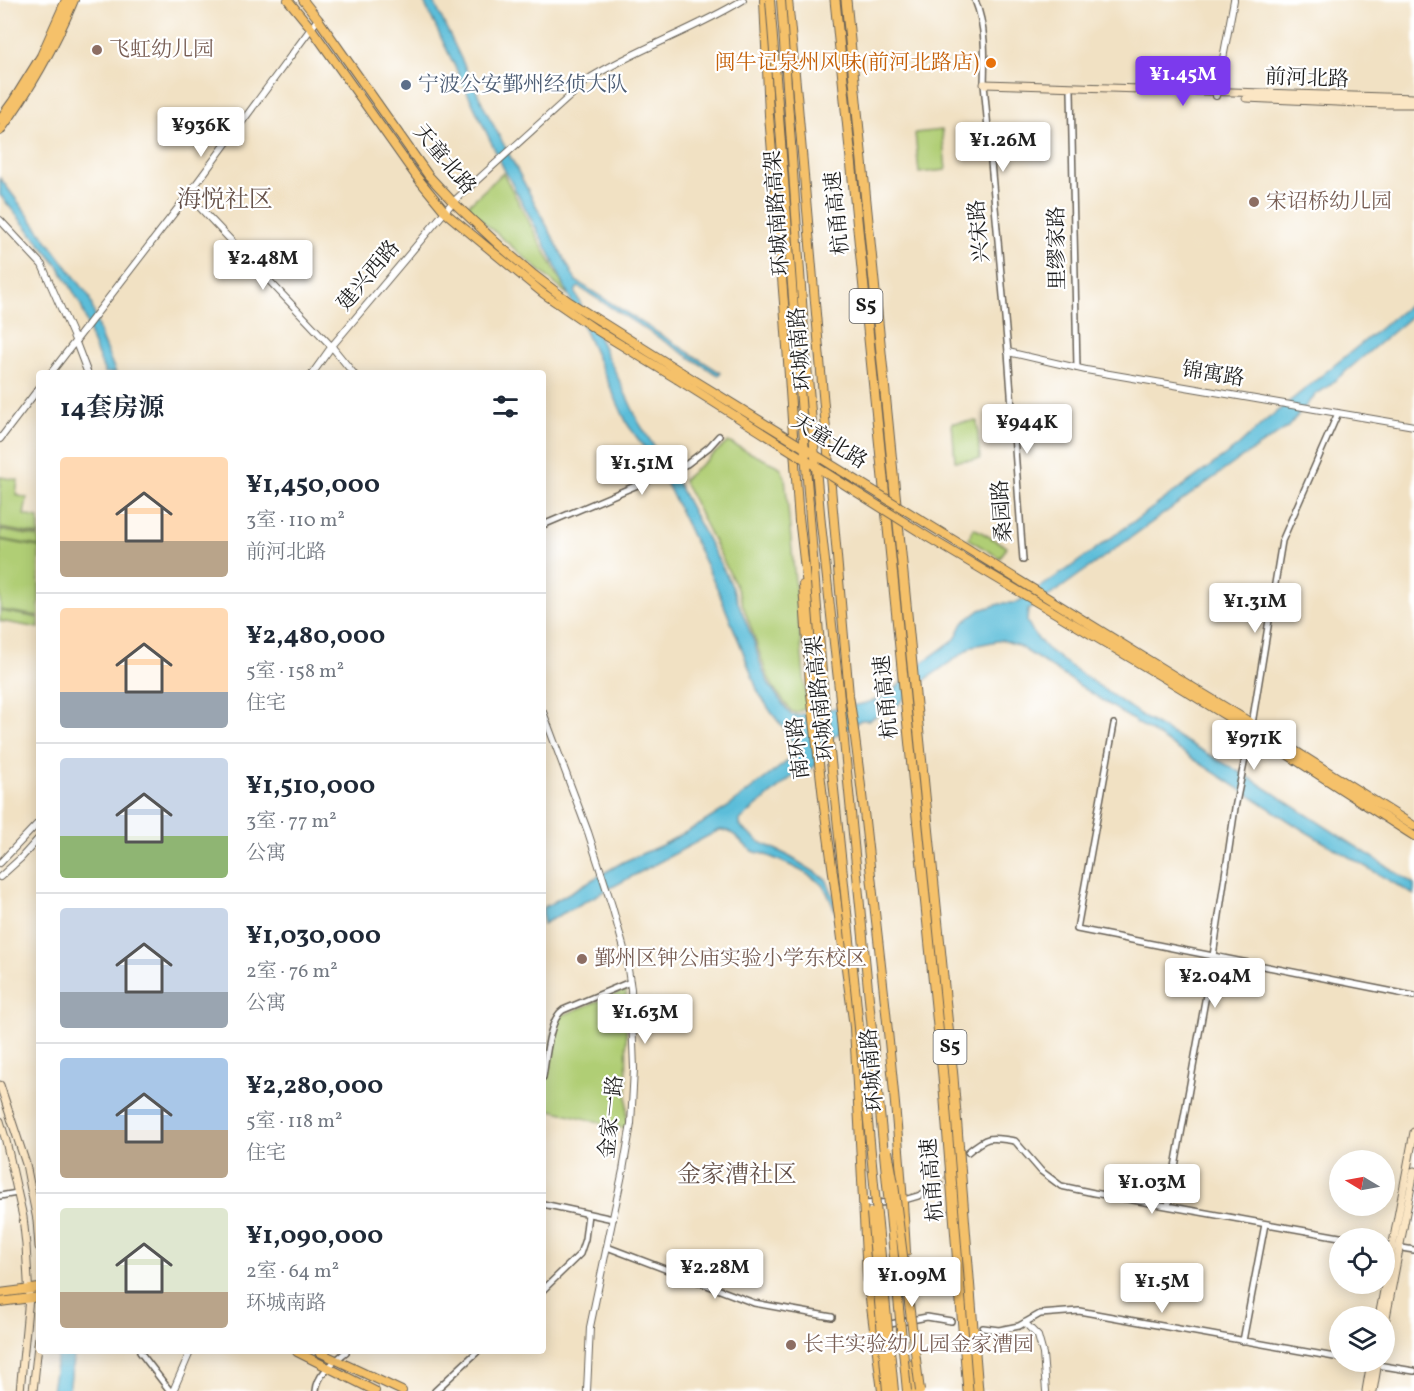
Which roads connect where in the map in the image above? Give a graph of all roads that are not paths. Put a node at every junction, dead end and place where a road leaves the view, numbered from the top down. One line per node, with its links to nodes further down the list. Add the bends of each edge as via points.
1 (66, 0): 21 (main road, via 41,56)
2 (74, 0): 22 (main road, via 47,59)
3 (288, 0): 15 (main road, 天童北路)
4 (303, 0): 14 (main road, 天童北路)
5 (742, 0): 24 (street, 建兴西路, via 590,78)
6 (764, 0): 41 (main road, 环城南路)
7 (770, 0): 55 (highway, 环城南路高架, bridge, via 823,686)
8 (782, 0): 61 (highway, 环城南路高架, bridge, via 806,355)
9 (788, 0): 70 (main road, 环城南路, via 849,695 885,1000)
10 (834, 0): 125 (highway, 杭甬高速 / S5, via 943,1076)
11 (846, 0): 126 (highway, 杭甬高速 / S5, via 953,1077)
12 (975, 0): 16 (street, 兴宋路, via 984,39)
13 (1234, 0): 18 (street)
14 (318, 19): 15 (street); 24 (main road, 天童北路, via 428,175)
15 (311, 28): 23 (street); 25 (main road, 天童北路)
16 (984, 87): 17 (main road, 前河北路); 18 (main road, 前河北路); 29 (street, 兴宋路)
17 (1071, 91): 18 (main road, 前河北路); 30 (street, 里缪家路)
18 (1216, 94): 19 (main road, 前河北路); 20 (main road, 前河北路)
19 (1414, 98)
20 (1414, 104)
21 (0, 119)
22 (0, 131)
23 (188, 195): 27 (street); 28 (street)
24 (453, 202): 25 (street, 建兴西路); 35 (main road, 天童北路, via 534,275)
25 (445, 211): 28 (street, 建兴西路); 35 (main road, 天童北路, via 544,294 595,329)
26 (0, 220): 27 (street, via 42,265)
27 (75, 340): 31 (street); 32 (street)
28 (332, 346): 33 (street, 建兴西路); 34 (street)
29 (1008, 352): 30 (street, 锦寓路); 43 (street, 桑园路)
30 (1077, 368): 37 (street, 锦寓路)
31 (53, 370)
32 (86, 370)
33 (315, 370)
34 (351, 370)
35 (679, 376): 47 (main road, 天童北路, bridge)
36 (36, 392): 40 (street)
37 (1338, 413): 38 (street, 锦寓路); 47 (street, via 1282,541)
38 (1414, 426)
39 (719, 436): 42 (street, via 687,464)
40 (0, 439)
41 (799, 518): 44 (main road, 环城南路); 55 (highway, bridge)
42 (546, 524)
43 (1023, 560)
44 (810, 685): 48 (main road, 南环路)
45 (546, 720): 57 (street, 金家一路, via 612,906)
46 (1114, 724): 56 (street, via 1077,930)
47 (1249, 727): 50 (main road, 天童北路); 51 (main road); 56 (street)
48 (824, 807): 71 (main road, 环城南路, via 854,1026)
49 (36, 825): 53 (street)
50 (1414, 826)
51 (1414, 836)
52 (36, 841): 54 (street)
53 (0, 863)
54 (0, 877)
55 (845, 885): 62 (highway, 环城南路高架, bridge)
56 (1213, 956): 58 (street); 73 (street)
57 (630, 982): 59 (street, via 557,1014); 76 (street, 金家一路, via 634,1069 631,1124)
58 (1414, 996)
59 (546, 1061)
60 (0, 1085): 75 (main road, via 26,1164)
61 (878, 1096): 122 (highway, 环城南路高架, bridge); 124 (highway, bridge, via 894,1184)
62 (867, 1105): 120 (highway, bridge, via 868,1170); 121 (highway, 环城南路高架, bridge)
63 (0, 1122): 68 (main road)
64 (1414, 1132): 78 (main road)
65 (968, 1152): 73 (street, via 981,1141 1015,1141 1041,1171 1061,1186)
66 (1414, 1171): 80 (main road)
67 (940, 1185): 70 (street)
68 (17, 1193): 69 (street); 87 (main road, via 23,1217)
69 (0, 1196)
70 (903, 1201): 71 (street); 91 (main road, 环城南路)
71 (864, 1204): 94 (main road, 环城南路)
72 (546, 1205): 74 (street)
73 (1168, 1206): 77 (street)
74 (588, 1214): 76 (street); 84 (street, via 580,1254)
75 (36, 1215)
76 (613, 1219): 81 (street, 金家一路)
77 (1265, 1224): 79 (street); 96 (street)
78 (1395, 1230)
79 (1329, 1235)
80 (1395, 1236)
81 (607, 1247): 90 (street, via 754,1303); 118 (street, 金家一路, via 590,1327)
82 (1395, 1247): 83 (street)
83 (1414, 1250)
84 (546, 1287)
85 (36, 1290): 87 (main road)
86 (0, 1293): 87 (main road)
87 (29, 1293): 88 (main road); 89 (main road); 111 (main road)
88 (36, 1296)
89 (0, 1302)
90 (832, 1317)
91 (910, 1321): 92 (street, via 927,1317); 94 (street); 123 (main road, 环城南路)
92 (951, 1321)
93 (1025, 1323): 95 (street, via 999,1330); 96 (street, via 1040,1314 1079,1311); 127 (street, via 1038,1336)
94 (874, 1327): 119 (main road, 环城南路)
95 (983, 1328)
96 (1243, 1341): 104 (street)
97 (37, 1354): 112 (main road)
98 (142, 1354): 113 (street)
99 (189, 1354): 113 (street)
100 (301, 1354): 106 (main road)
101 (323, 1354): 105 (main road)
102 (344, 1354): 105 (street)
103 (475, 1354): 117 (street)
104 (1329, 1356)
105 (336, 1360): 106 (street); 116 (main road)
106 (328, 1367): 114 (street); 115 (main road)
107 (1395, 1367): 108 (street)
108 (1414, 1371)
109 (1371, 1372): 128 (main road)
110 (1374, 1372): 129 (main road)
111 (20, 1391)
112 (33, 1391)
113 (171, 1391)
114 (316, 1391)
115 (375, 1391)
116 (402, 1391)
117 (435, 1391)
118 (587, 1391)
119 (882, 1391)
120 (887, 1391)
121 (894, 1391)
122 (907, 1391)
123 (915, 1391)
124 (920, 1391)
125 (968, 1391)
126 (978, 1391)
127 (1046, 1391)
128 (1366, 1391)
129 (1373, 1391)

